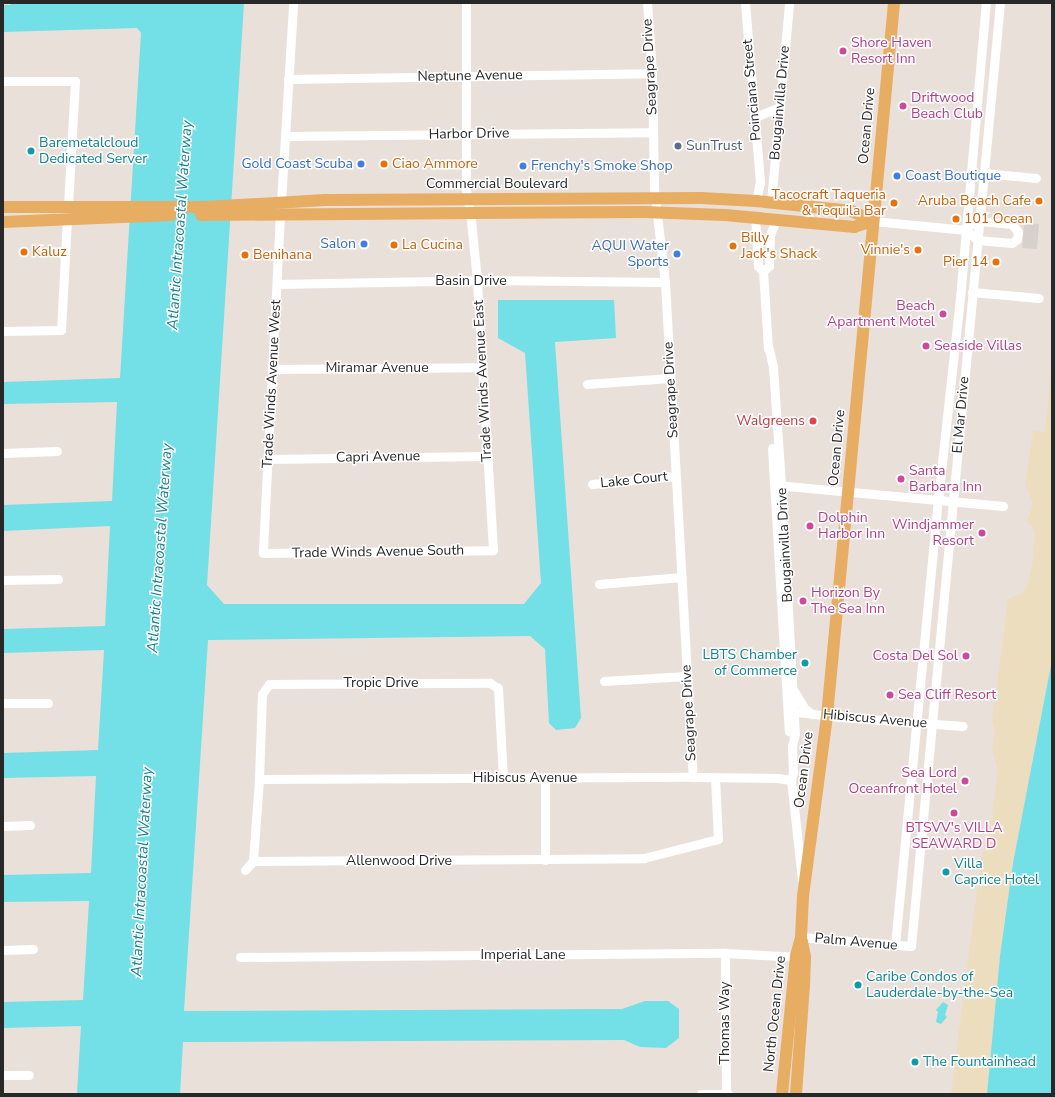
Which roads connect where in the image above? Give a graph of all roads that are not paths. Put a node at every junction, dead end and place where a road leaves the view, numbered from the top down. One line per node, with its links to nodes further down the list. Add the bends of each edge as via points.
1 (293, 3): 13 (street, Trade Winds Avenue West)
2 (466, 3): 10 (street)
3 (647, 3): 9 (street, Seagrape Drive)
4 (745, 3): 16 (street, Poinciana Street)
5 (789, 3): 15 (street, Bougainvilla Drive)
6 (894, 3): 38 (main road, Ocean Drive)
7 (986, 3): 11 (street, El Mar Drive)
8 (1000, 3): 12 (street, El Mar Drive)
9 (652, 73): 10 (street, Neptune Avenue); 17 (street, Seagrape Drive)
10 (466, 76): 13 (street, Neptune Avenue); 18 (street)
11 (979, 76): 12 (street); 41 (street, El Mar Drive)
12 (993, 77): 20 (street, El Mar Drive)
13 (288, 79): 19 (street, Trade Winds Avenue West)
14 (3, 81): 28 (street, via 74,81)
15 (780, 107): 16 (street); 21 (street, Bougainvilla Drive)
16 (755, 121): 22 (street, Poinciana Street)
17 (653, 132): 18 (street, Harbor Drive); 24 (street, Seagrape Drive)
18 (466, 134): 19 (street, Harbor Drive); 25 (street, Trade Winds Avenue East)
19 (285, 136): 30 (street, Trade Winds Avenue West)
20 (984, 173): 23 (street); 39 (street, El Mar Drive)
21 (774, 174): 22 (street); 27 (street, Bougainvilla Drive)
22 (759, 176): 26 (street, Poinciana Street)
23 (1036, 178)
24 (655, 198): 25 (main road, Commercial Boulevard); 26 (main road, Commercial Boulevard); 32 (street, Seagrape Drive)
25 (468, 199): 30 (main road, Commercial Boulevard, via 296,201); 33 (street, Trade Winds Avenue East)
26 (756, 201): 27 (main road, Commercial Boulevard)
27 (771, 202): 34 (main road, via 764,212); 38 (main road, Commercial Boulevard, via 851,211)
28 (68, 206): 29 (main road); 31 (main road); 37 (main road, via 65,211)
29 (3, 207)
30 (281, 208): 31 (main road, Commercial Boulevard); 33 (main road, Commercial Boulevard); 46 (street, Trade Winds Avenue West)
31 (120, 212): 36 (main road)
32 (658, 212): 33 (main road, Commercial Boulevard); 34 (main road, Commercial Boulevard); 45 (street, Seagrape Drive)
33 (470, 213): 44 (street, Trade Winds Avenue East)
34 (755, 217): 35 (main road, Commercial Boulevard); 43 (street, via 758,266)
35 (776, 219): 38 (main road, Commercial Boulevard, via 854,227); 43 (street, Bougainvilla Drive, via 770,235 769,266)
36 (67, 220): 37 (main road); 49 (street, via 61,330)
37 (44, 221): 40 (main road)
38 (873, 221): 41 (street, Commercial Boulevard); 61 (main road, Ocean Drive)
39 (979, 221): 41 (street); 42 (street, El Mar Drive); 42 (street, via 1012,224 1016,227 1018,235 1012,243)
40 (3, 222)
41 (966, 230): 42 (street); 62 (street, El Mar Drive)
42 (977, 240): 47 (street, El Mar Drive)
43 (763, 271): 60 (street, Bougainvilla Drive, via 769,407)
44 (477, 280): 45 (street, Basin Drive); 46 (street, Basin Drive); 50 (street, Trade Winds Avenue East)
45 (665, 282): 52 (street, Seagrape Drive)
46 (277, 284): 51 (street, Trade Winds Avenue West)
47 (972, 292): 48 (street); 63 (street, El Mar Drive)
48 (1039, 298)
49 (3, 331)
50 (482, 367): 51 (street, Miramar Avenue); 56 (street, Trade Winds Avenue East)
51 (273, 368): 57 (street, Trade Winds Avenue West)
52 (670, 378): 53 (street); 58 (street, Seagrape Drive)
53 (587, 384)
54 (57, 451): 55 (street)
55 (3, 453)
56 (487, 456): 57 (street, Capri Avenue); 65 (street, Trade Winds Avenue East)
57 (268, 459): 66 (street, Trade Winds Avenue West)
58 (676, 476): 59 (street, Lake Court); 67 (street, Seagrape Drive)
59 (592, 484)
60 (778, 485): 61 (street); 73 (street, Bougainvilla Drive); 76 (street, Bougainvilla Drive)
61 (848, 491): 62 (street); 78 (main road, Ocean Drive)
62 (938, 500): 63 (street); 79 (street, El Mar Drive)
63 (953, 502): 64 (street); 80 (street, El Mar Drive)
64 (1004, 506)
65 (493, 550): 66 (street, Trade Winds Avenue South)
66 (263, 553)
67 (682, 577): 70 (street); 71 (street, Seagrape Drive)
68 (58, 579): 69 (street)
69 (3, 580)
70 (600, 584)
71 (687, 676): 72 (street); 82 (street, Seagrape Drive)
72 (604, 681)
73 (793, 690): 76 (street, Bougainvilla Drive); 77 (street, via 805,709)
74 (3, 703): 75 (street)
75 (48, 703)
76 (791, 711): 77 (street, Hibiscus Avenue); 87 (street, Bougainvilla Drive, via 795,734)
77 (812, 714): 78 (street, Hibiscus Avenue)
78 (827, 716): 79 (street, Hibiscus Avenue); 93 (main road, Ocean Drive)
79 (916, 723): 80 (street, Hibiscus Avenue); 95 (street, El Mar Drive)
80 (932, 724): 81 (street, Hibiscus Avenue); 96 (street, El Mar Drive)
81 (963, 726)
82 (693, 777): 84 (street, Hibiscus Avenue); 86 (street, Hibiscus Avenue)
83 (503, 778): 85 (street, Hibiscus Avenue); 85 (street, Tropic Drive, via 498,688 490,683 475,683 270,684 262,694); 86 (street, Hibiscus Avenue)
84 (715, 778): 87 (street, Hibiscus Avenue); 90 (street, Allenwood Drive, via 718,839 644,858)
85 (259, 779): 91 (street)
86 (545, 779): 90 (street)
87 (791, 780): 93 (street, Bougainvilla Drive)
88 (30, 825): 89 (street)
89 (3, 826)
90 (545, 860): 91 (street, Allenwood Drive)
91 (253, 861): 92 (street)
92 (244, 870)
93 (803, 896): 94 (main road, North Ocean Drive)
94 (801, 937): 95 (street, Palm Avenue); 101 (main road, North Ocean Drive)
95 (895, 945): 96 (street, Palm Avenue)
96 (911, 946)
97 (33, 949): 98 (street)
98 (3, 950)
99 (725, 953): 100 (street, Imperial Lane); 101 (street, Imperial Lane); 105 (street, Thomas Way)
100 (240, 957)
101 (800, 957): 106 (main road, North Ocean Drive); 107 (main road, North Ocean Drive, via 804,1004)
102 (3, 1075): 103 (street)
103 (29, 1075)
104 (701, 1094): 105 (street)
105 (727, 1094)
106 (782, 1094)
107 (796, 1094)

